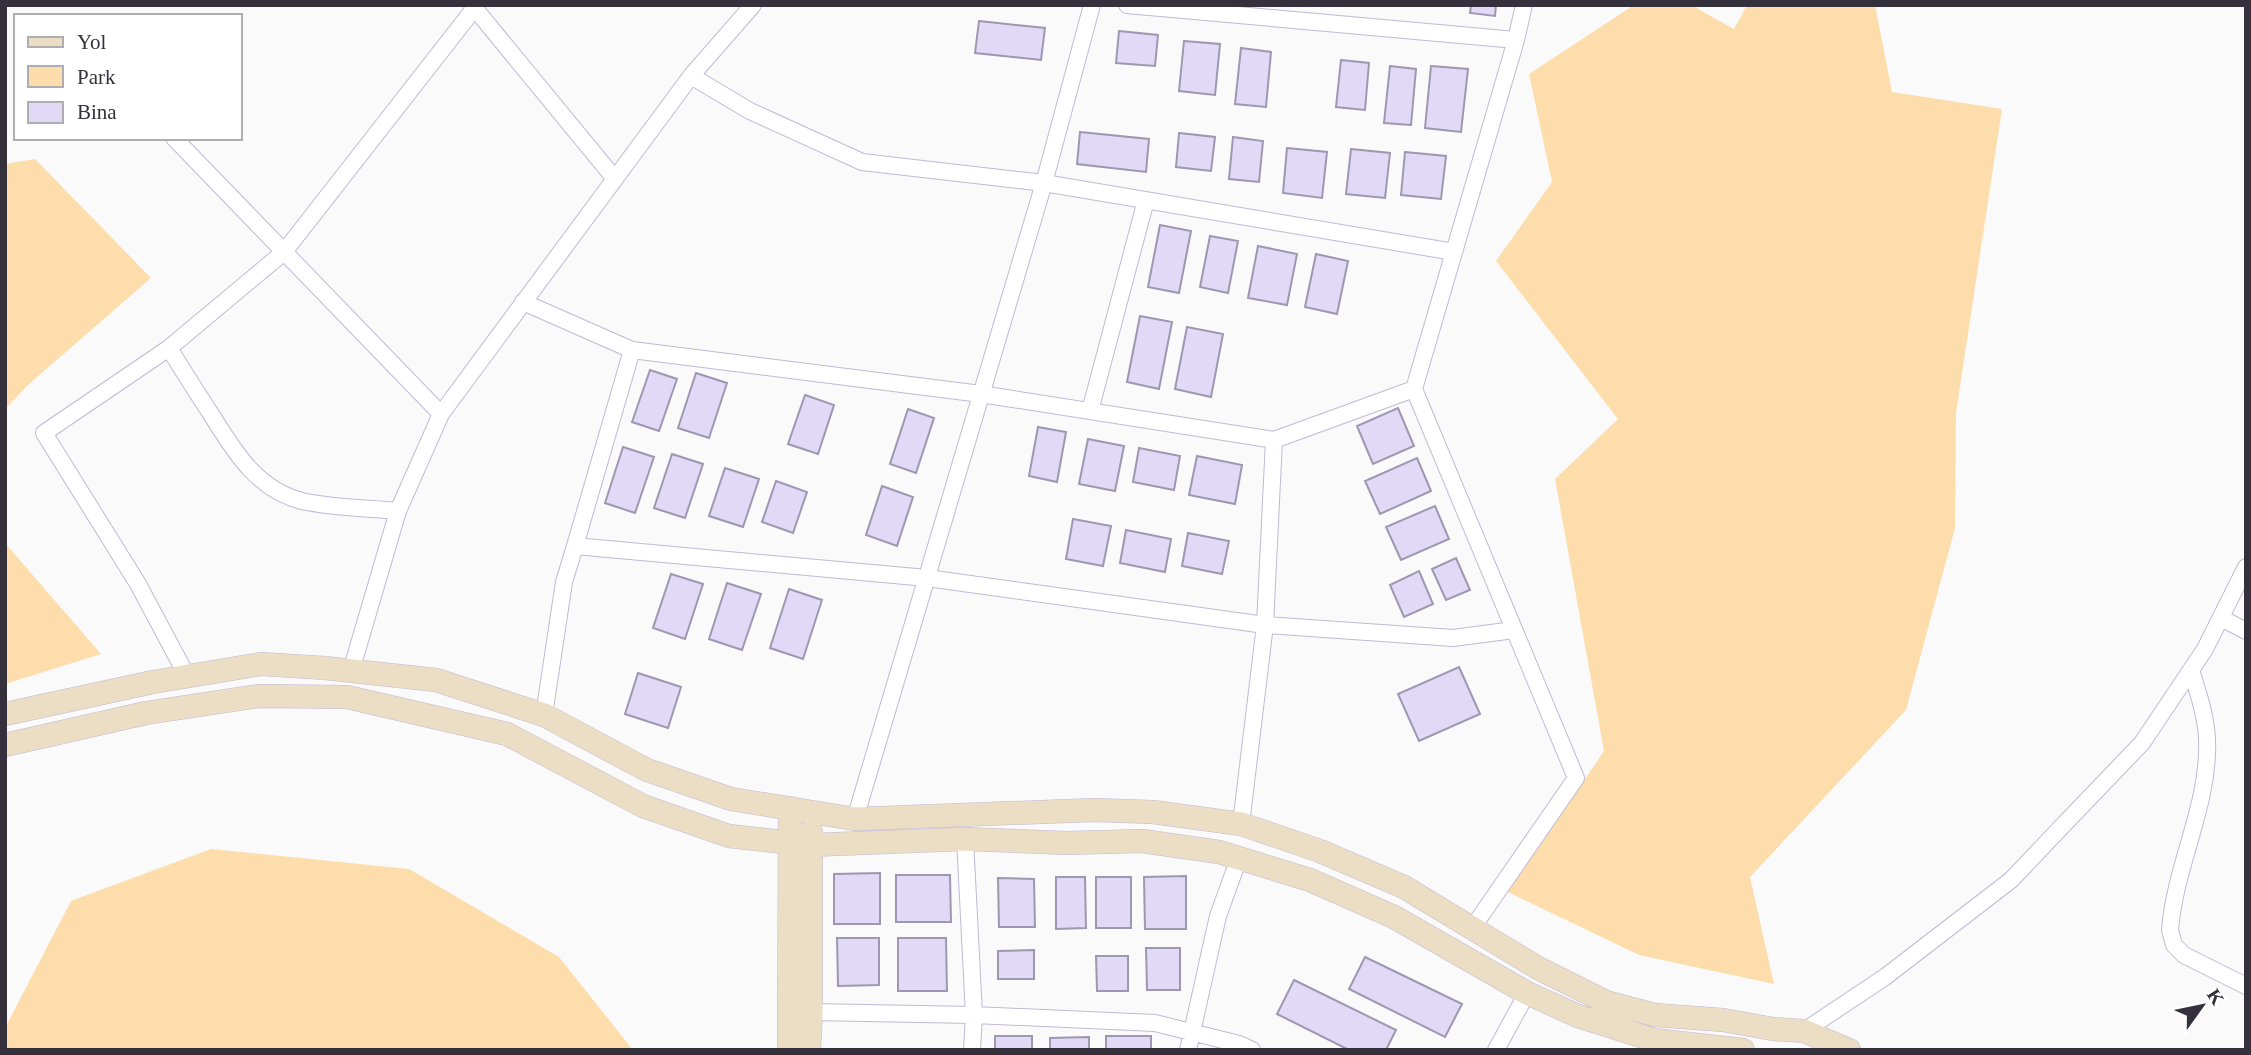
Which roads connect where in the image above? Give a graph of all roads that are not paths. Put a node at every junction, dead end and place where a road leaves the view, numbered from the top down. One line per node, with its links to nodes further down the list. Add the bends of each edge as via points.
1 (752, 5): 7 (street)
2 (1092, 5): 10 (street)
3 (1127, 5): 6 (street)
4 (1524, 5): 6 (street)
5 (474, 6): 9 (street); 13 (street)
6 (1516, 40): 12 (street)
7 (691, 76): 9 (street); 10 (street, via 750,111 862,162)
8 (176, 140): 13 (street)
9 (615, 179): 14 (street)
10 (1044, 183): 11 (street); 18 (street)
11 (1146, 200): 12 (street); 19 (street)
12 (1454, 251): 17 (street)
13 (284, 252): 15 (street); 20 (street)
14 (523, 302): 16 (street); 20 (street)
15 (169, 348): 22 (street, via 233,450 264,483 304,501); 32 (street, via 44,433 138,584)
16 (632, 350): 18 (street); 23 (street)
17 (1414, 389): 21 (street); 28 (street)
18 (981, 394): 19 (street); 25 (street)
19 (1090, 411): 21 (street)
20 (440, 414): 22 (street)
21 (1274, 440): 27 (street)
22 (398, 511): 31 (street)
23 (575, 546): 25 (street); 34 (street, via 564,582)
24 (2246, 567): 26 (street)
25 (927, 578): 27 (street); 37 (street)
26 (2221, 618): 29 (street); 30 (street)
27 (1265, 625): 28 (street, via 1453,638); 38 (street)
28 (1514, 630): 42 (street, via 1576,778)
29 (2246, 631)
30 (2191, 670): 43 (street, via 2207,738 2205,779 2171,921 2171,938 2184,955); 47 (street, via 2142,743 2011,880 1885,977)
31 (351, 671): 32 (street, via 261,664); 34 (street, via 436,680)
32 (187, 676): 33 (street)
33 (5, 713)
34 (544, 715): 36 (street, via 646,770 731,799)
35 (5, 745): 40 (street, via 146,713 259,696 347,697 506,734 643,806 729,836)
36 (801, 810): 37 (street); 40 (street)
37 (855, 819): 38 (street, via 1094,810 1153,811)
38 (1241, 824): 42 (street, via 1404,887)
39 (965, 839): 40 (street); 41 (street, via 1142,841); 46 (street)
40 (800, 844): 45 (street); 50 (street)
41 (1238, 858): 44 (street, via 1310,880 1394,916); 48 (street, via 1218,916)
42 (1471, 930): 47 (street, via 1606,1002 1655,1016)
43 (2246, 986)
44 (1527, 993): 49 (street, via 1578,1016); 55 (street)
45 (811, 1012): 46 (street); 51 (street)
46 (974, 1015): 48 (street, via 1156,1023); 52 (street)
47 (1804, 1031): 57 (street)
48 (1192, 1032): 53 (street); 54 (street)
49 (1672, 1046): 56 (street)
50 (789, 1050)
51 (809, 1050)
52 (972, 1050)
53 (1188, 1050)
54 (1252, 1050)
55 (1496, 1050)
56 (1743, 1050)
57 (1849, 1050)

